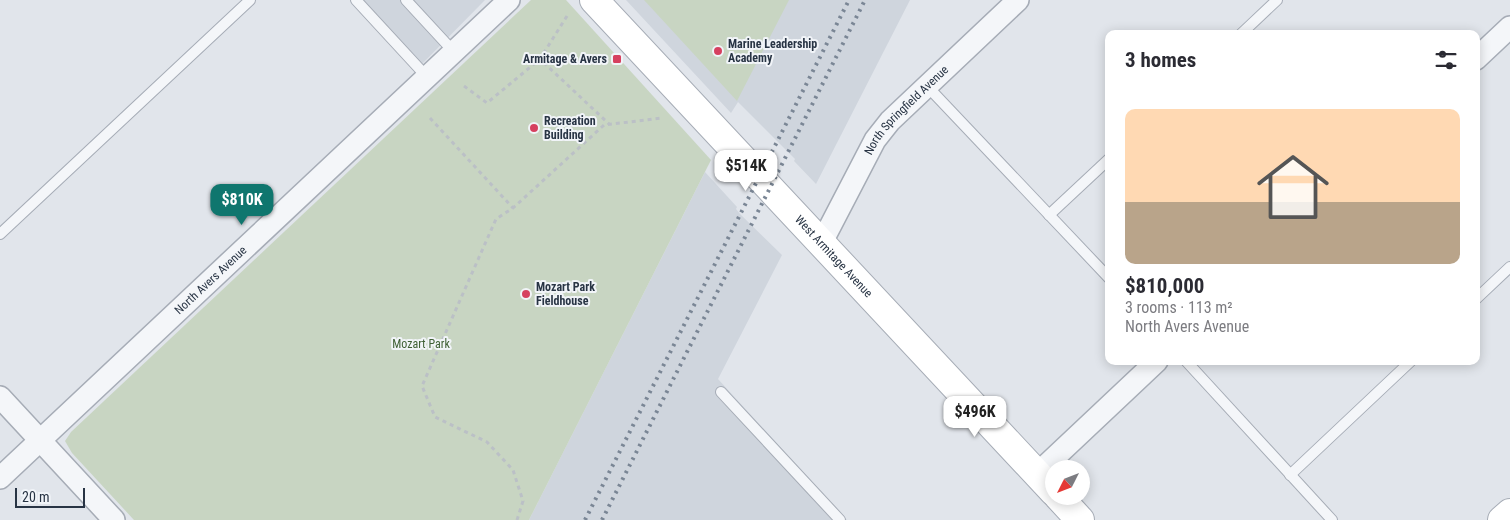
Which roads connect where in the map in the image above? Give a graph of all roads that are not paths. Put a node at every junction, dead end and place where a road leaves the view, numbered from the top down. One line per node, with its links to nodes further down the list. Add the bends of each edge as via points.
1 (250, 0): 16 (lane)
2 (356, 0): 12 (lane)
3 (406, 0): 10 (lane)
4 (509, 0): 10 (street, North Avers Avenue)
5 (594, 0): 17 (main road, West Armitage Avenue)
6 (1018, 0): 13 (street, North Springfield Avenue)
7 (1277, 0): 9 (lane)
8 (1510, 27): 11 (street)
9 (1245, 30)
10 (454, 52): 12 (street, North Avers Avenue)
11 (1480, 55)
12 (427, 77): 26 (street, North Avers Avenue)
13 (927, 86): 15 (lane); 17 (street, North Springfield Avenue, via 875,140)
14 (1105, 163): 15 (lane)
15 (1049, 215): 19 (lane)
16 (0, 234)
17 (822, 242): 30 (main road, West Armitage Avenue)
18 (1510, 268): 20 (lane)
19 (1105, 274)
20 (1480, 295)
21 (1153, 365): 27 (street)
22 (1190, 365): 28 (lane)
23 (1407, 365): 28 (lane)
24 (721, 392): 34 (lane)
25 (0, 397): 26 (street)
26 (40, 440): 29 (street, North Avers Avenue); 33 (street)
27 (1067, 460)
28 (1290, 476): 36 (lane)
29 (0, 478)
30 (1045, 482)
31 (1066, 505): 35 (main road)
32 (1510, 513): 37 (main road)
33 (114, 520)
34 (840, 520)
35 (1080, 520)
36 (1332, 520)
37 (1502, 520)

